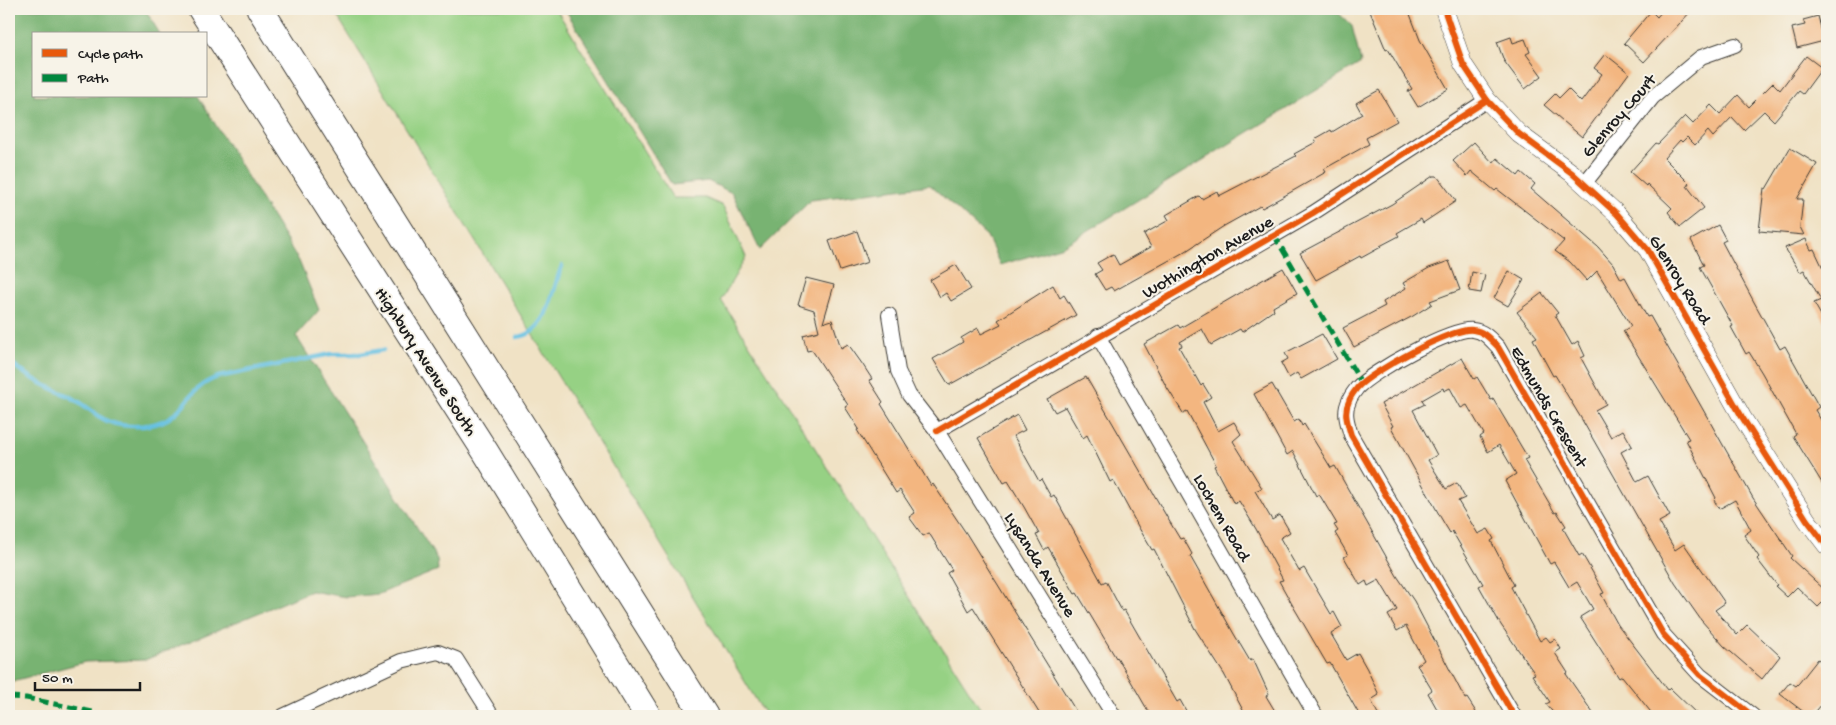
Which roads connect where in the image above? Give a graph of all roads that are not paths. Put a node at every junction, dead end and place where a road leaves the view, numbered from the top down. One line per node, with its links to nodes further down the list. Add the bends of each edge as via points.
1 (201, 9): 14 (highway, Highbury Avenue South, via 485,451)
2 (260, 9): 15 (highway)
3 (1444, 9): 5 (street, Glenroy Road, via 1463,64)
4 (1735, 45): 6 (street, Glenroy Court, via 1701,57 1653,97)
5 (1487, 100): 6 (street, Glenroy Road, via 1518,134); 8 (street, Wothington Avenue, via 1313,213)
6 (1584, 184): 10 (street, Glenroy Road, via 1617,214 1648,250 1742,417)
7 (888, 315): 9 (street, Lysanda Avenue, via 898,371 910,395)
8 (1098, 336): 9 (street, Wothington Avenue); 17 (street, Lochem Road)
9 (937, 431): 16 (street, Lysanda Avenue)
10 (1827, 546)
11 (307, 711): 12 (street); 13 (street, via 401,660 438,652 456,659)
12 (283, 716)
13 (492, 716)
14 (648, 716)
15 (705, 716)
16 (1114, 716)
17 (1316, 716)
18 (1514, 716): 19 (street, Edmunds Crescent, via 1351,435 1346,418 1348,403 1356,389 1368,379 1442,336 1459,330 1483,332 1498,346 1663,634 1700,675)
19 (1753, 716)

